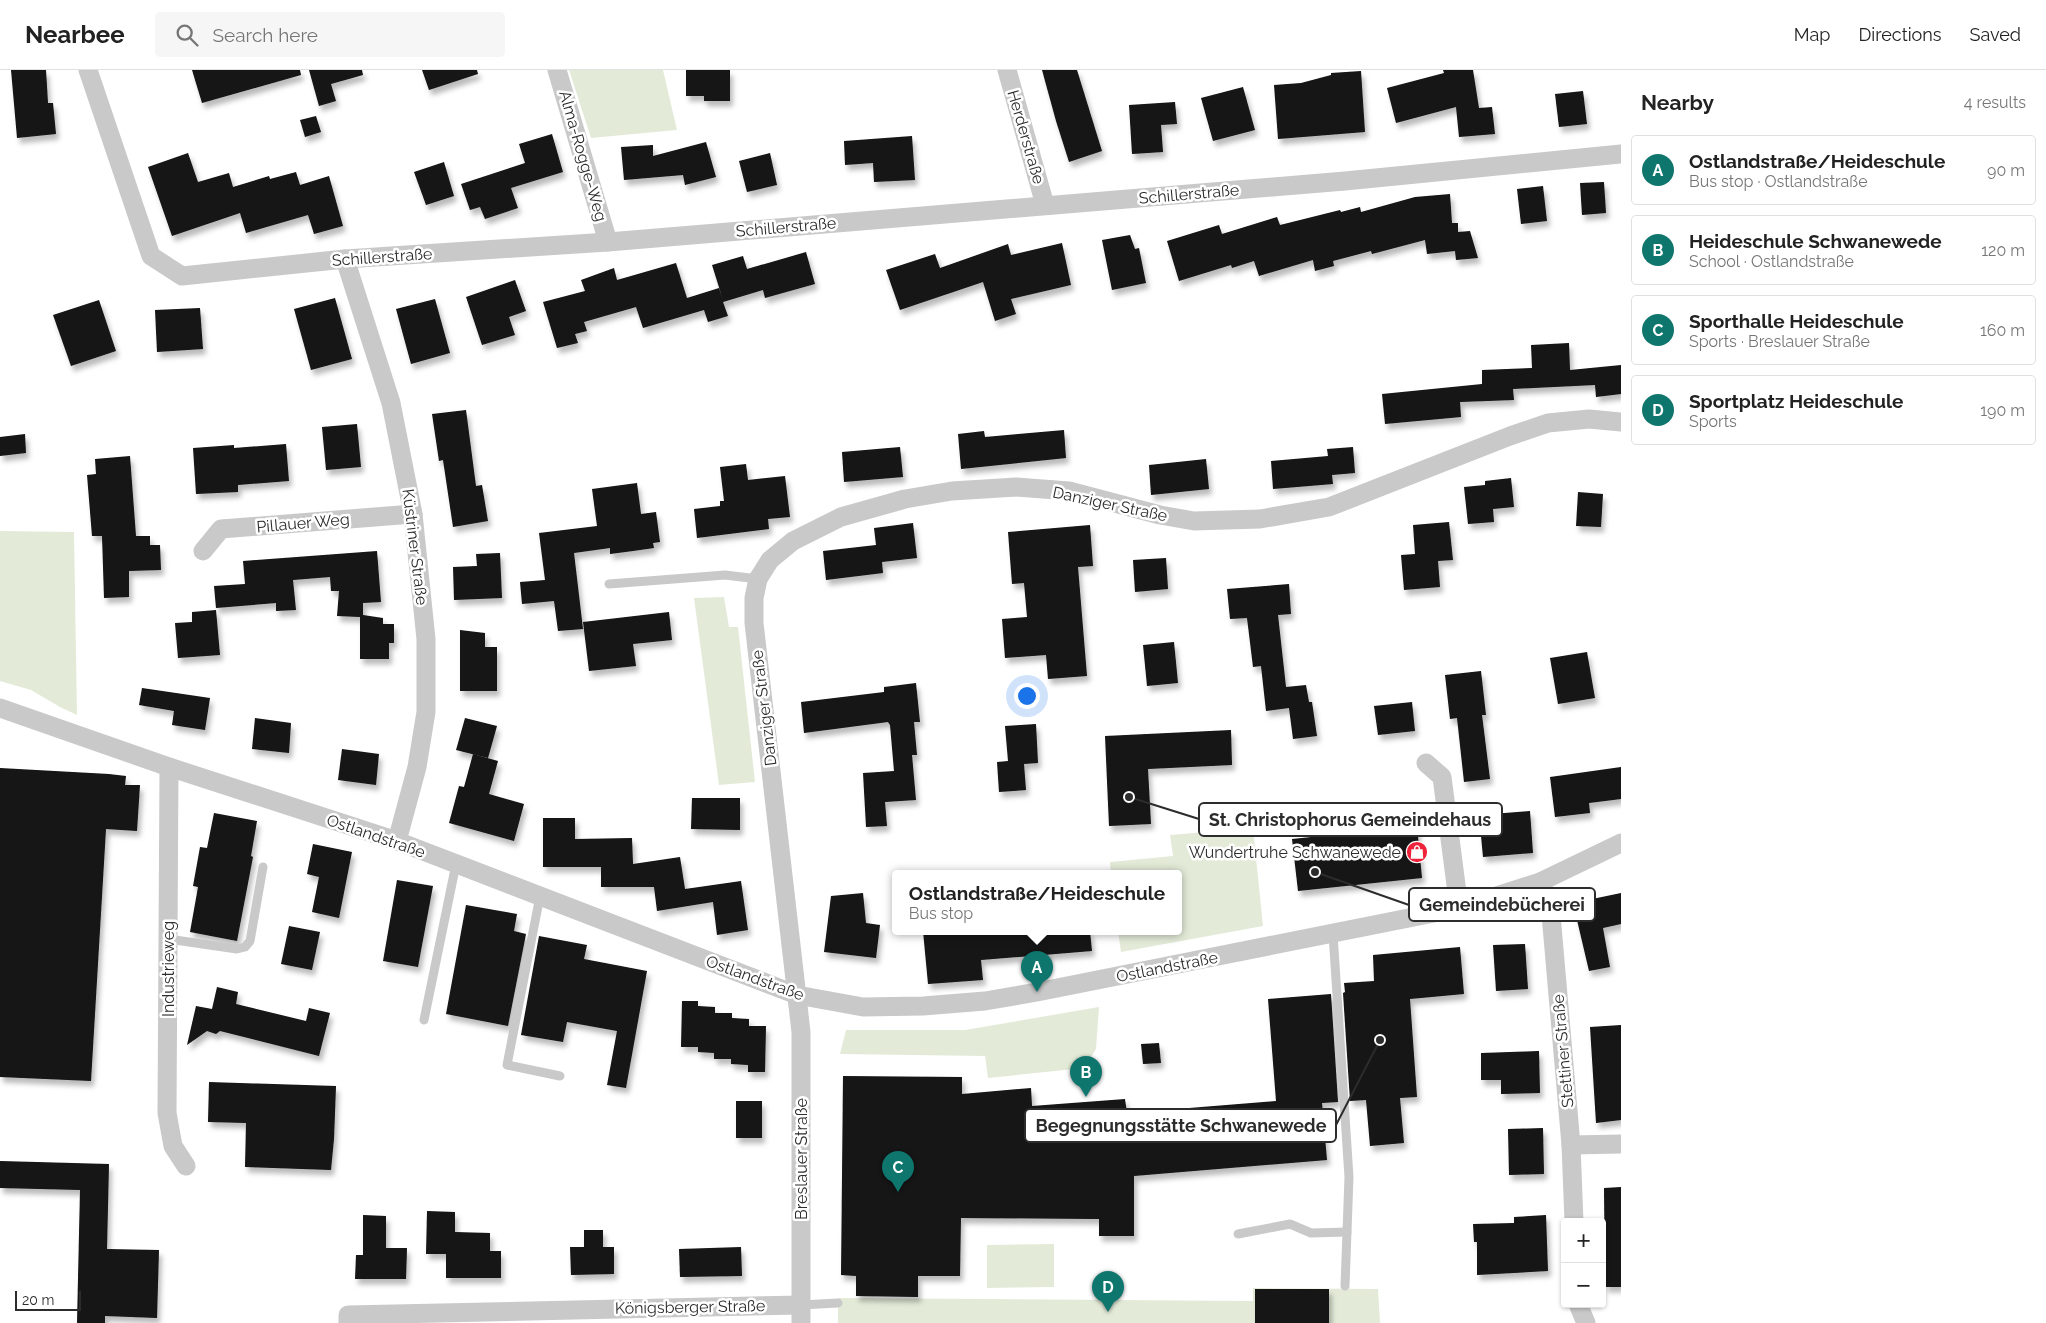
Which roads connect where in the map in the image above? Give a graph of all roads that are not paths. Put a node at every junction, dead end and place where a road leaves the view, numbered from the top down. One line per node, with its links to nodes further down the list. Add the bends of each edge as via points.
1 (88, 70): 7 (street, Schillerstraße, via 151,256 182,276)
2 (557, 70): 6 (street, Alma-Rogge-Weg)
3 (1007, 70): 5 (street, Herderstraße)
4 (1621, 154): 5 (street, Schillerstraße, via 1345,181)
5 (1045, 205): 6 (street, Schillerstraße)
6 (608, 242): 7 (street, Schillerstraße)
7 (345, 258): 9 (street, Küstriner Straße, via 391,403)
8 (1621, 422): 11 (street, Danziger Straße, via 1589,419 1548,423 1329,507 1260,519 1194,521 1068,491 1016,487 952,490 841,517 793,541 770,560)
9 (413, 514): 10 (street, Pillauer Weg, via 221,529); 16 (street, Küstriner Straße, via 426,639 426,712 418,767)
10 (202, 551)
11 (758, 579): 12 (lane, via 725,574); 25 (street, Danziger Straße, via 754,623)
12 (609, 584)
13 (0, 708): 15 (street, Ostlandstraße)
14 (1426, 763): 22 (street, via 1442,777)
15 (169, 767): 16 (street, Ostlandstraße); 24 (street, Industrieweg)
16 (397, 842): 18 (street, Ostlandstraße)
17 (1621, 844): 20 (street, Ostlandstraße)
18 (456, 864): 21 (street, Ostlandstraße); 26 (lane)
19 (263, 867): 24 (lane, via 250,941 245,947 237,949)
20 (1540, 882): 22 (street, Ostlandstraße); 29 (street, Stettiner Straße, via 1550,903)
21 (540, 896): 25 (street, Ostlandstraße); 27 (lane, via 507,1065)
22 (1459, 908): 23 (street, Ostlandstraße)
23 (1333, 934): 25 (street, Ostlandstraße, via 985,1001 863,1007); 32 (lane, via 1349,1177)
24 (168, 939): 30 (street, Industrieweg, via 167,1113 173,1146)
25 (797, 995): 36 (street, Breslauer Straße, via 801,1032)
26 (424, 1020)
27 (560, 1076)
28 (1621, 1144): 29 (street)
29 (1571, 1145): 31 (street, Stettiner Straße)
30 (186, 1166)
31 (1574, 1218)
32 (1347, 1232): 33 (lane, via 1311,1233 1290,1224); 34 (lane)
33 (1238, 1234)
34 (1345, 1286)
35 (838, 1303): 36 (lane)
36 (801, 1314): 37 (street, Königsberger Straße, via 348,1315)
37 (348, 1323)

